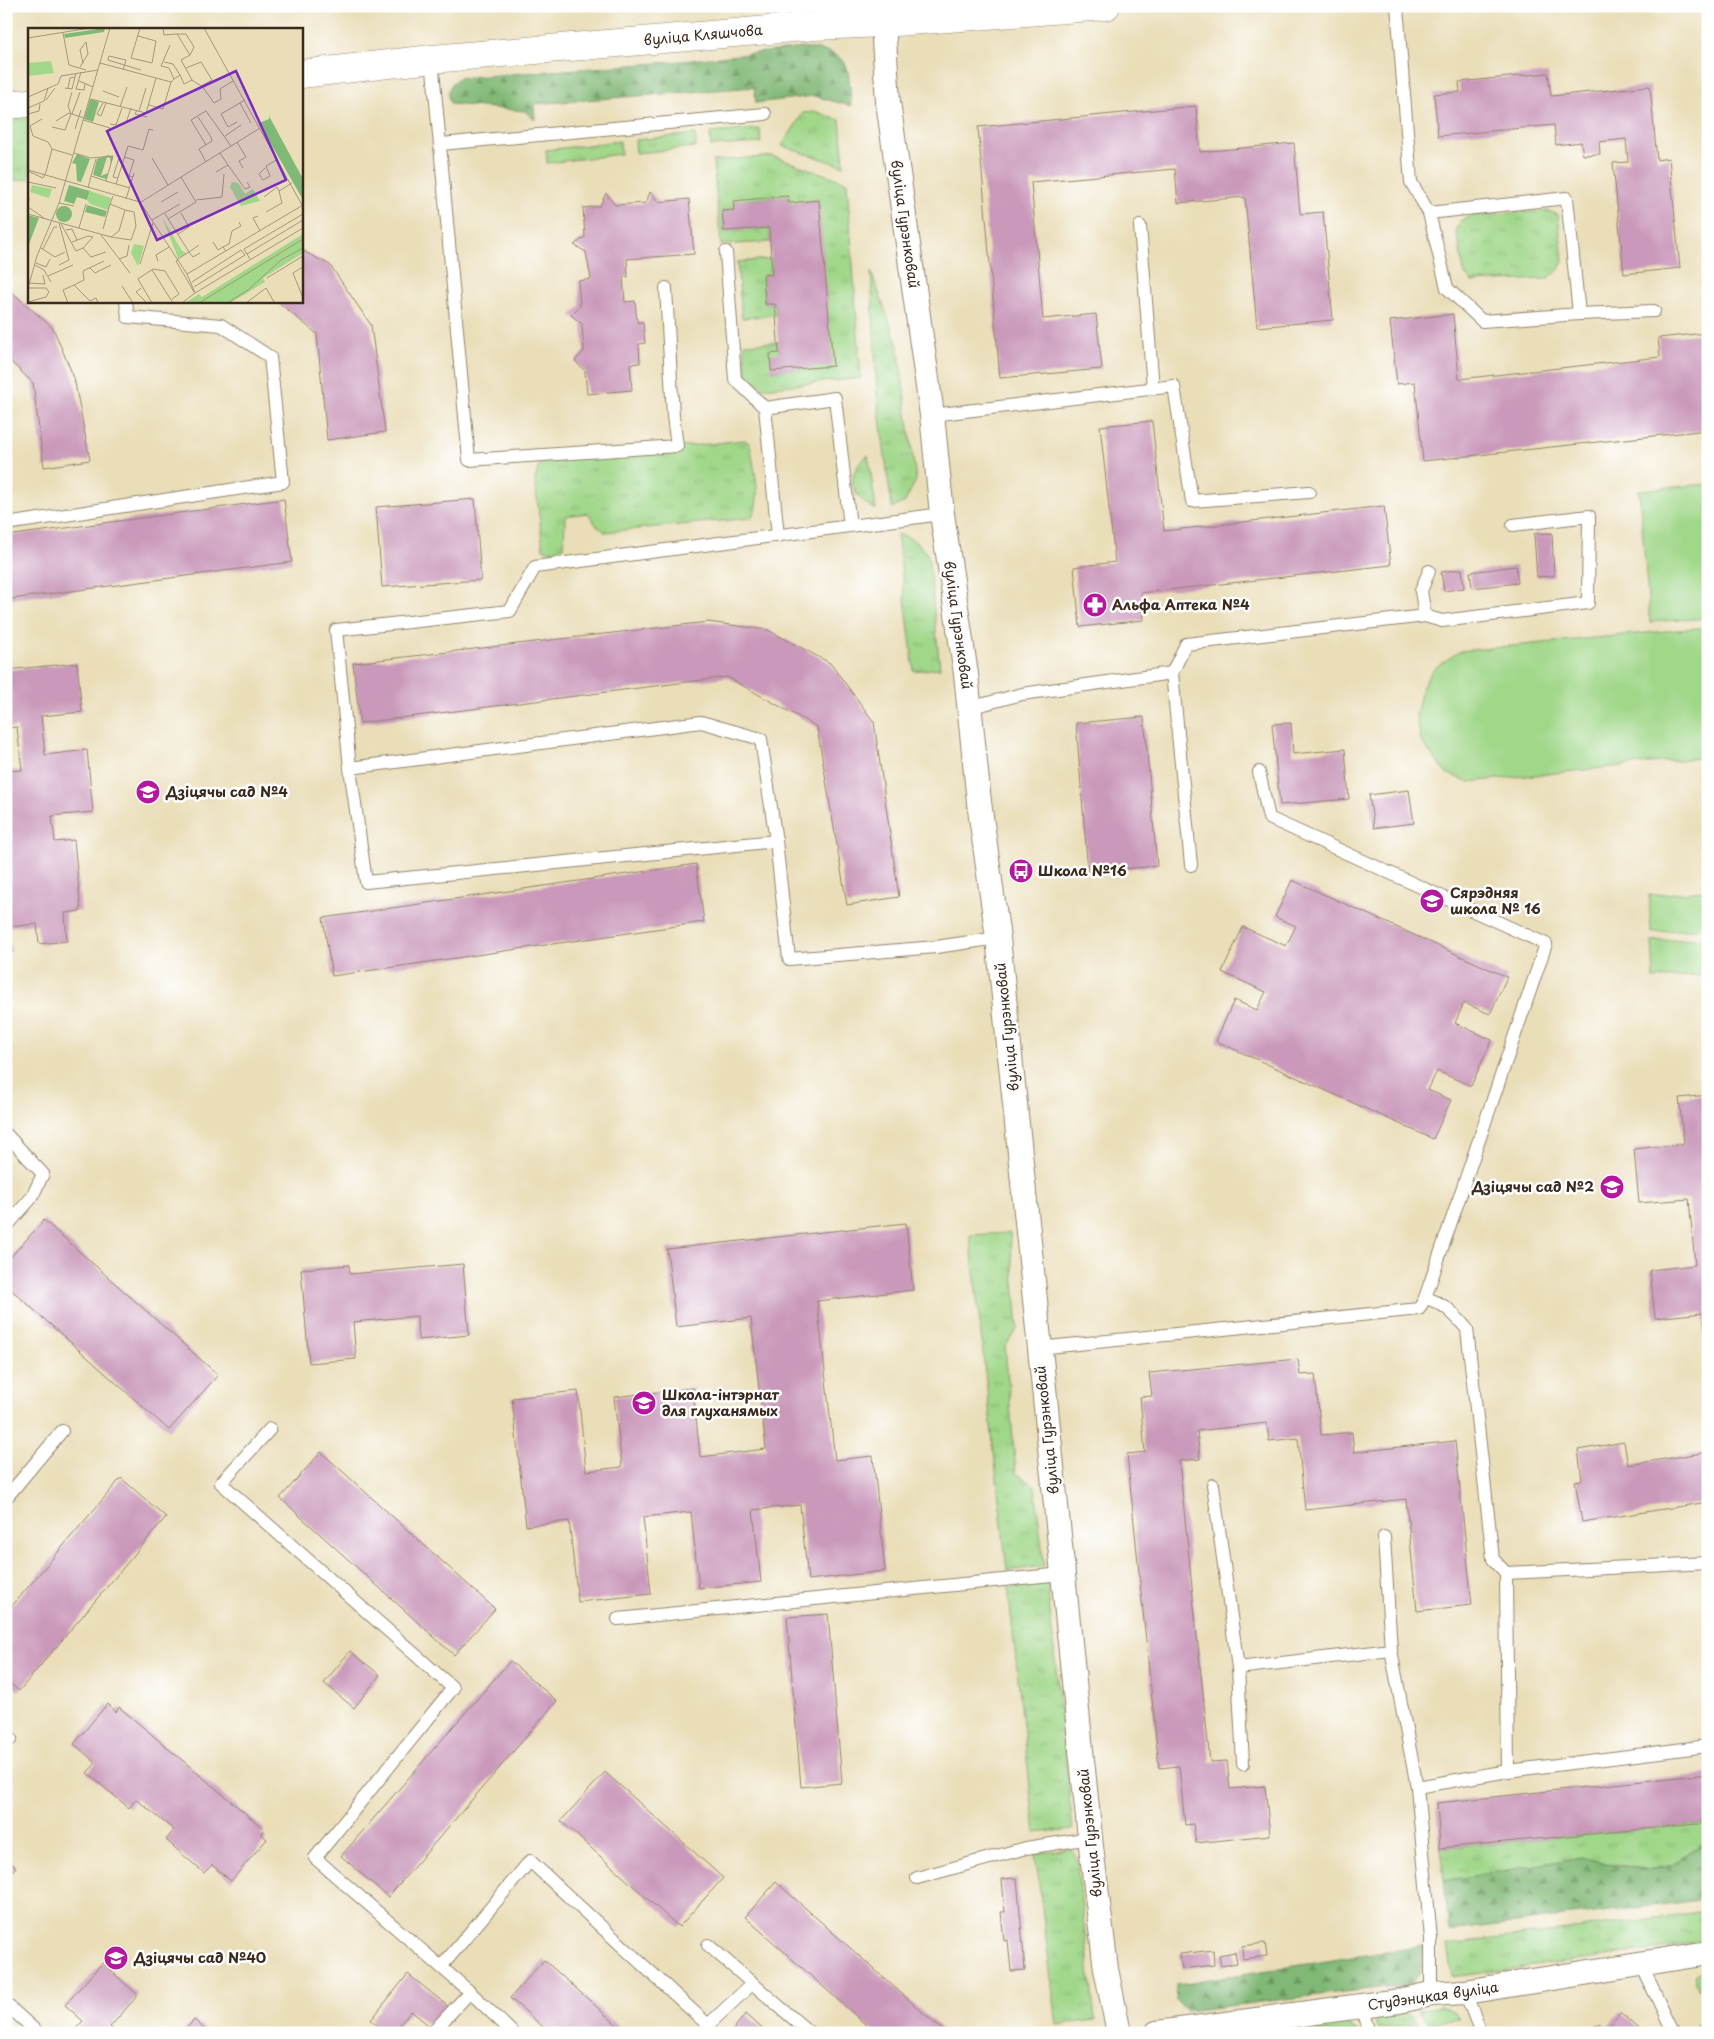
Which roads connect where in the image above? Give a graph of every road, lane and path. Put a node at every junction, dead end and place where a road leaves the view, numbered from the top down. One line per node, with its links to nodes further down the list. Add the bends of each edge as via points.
1 (1106, 6): 4 (street, вуліца Кляшчова)
2 (1397, 6): 11 (lane, via 1411,182)
3 (797, 17): 4 (street, вуліца Кляшчова); 5 (street, вуліца Кляшчова)
4 (883, 23): 20 (street, вуліца Гурэнковай, via 888,102)
5 (432, 59): 6 (street, вуліца Кляшчова); 10 (lane)
6 (302, 74)
7 (28, 103): 8 (street)
8 (6, 105)
9 (765, 114): 10 (lane)
10 (441, 144): 14 (lane, via 469,460 677,446)
11 (1430, 213): 17 (lane, via 1447,288 1482,321); 17 (lane, via 1567,198)
12 (1140, 226): 18 (lane)
13 (726, 252): 19 (lane, via 735,379)
14 (666, 288)
15 (126, 302): 23 (lane, via 128,317 221,325 270,357 283,482)
16 (1654, 311): 17 (lane)
17 (1579, 314)
18 (1153, 388): 20 (lane); 21 (lane, via 1174,386 1192,501)
19 (765, 408): 25 (lane, via 835,398); 26 (lane)
20 (932, 415): 22 (street, вуліца Гурэнковай)
21 (1309, 492)
22 (942, 514): 25 (lane); 30 (street, вуліца Гурэнковай)
23 (6, 524)
24 (1513, 525): 28 (lane, via 1589,516 1588,603 1442,621)
25 (850, 526): 26 (lane)
26 (778, 536): 31 (lane, via 535,567 510,612 336,630)
27 (1429, 572): 28 (lane, via 1421,591)
28 (1425, 616): 29 (lane, via 1186,644)
29 (1172, 673): 30 (lane, via 1022,694); 34 (lane)
30 (969, 708): 35 (street, вуліца Гурэнковай)
31 (350, 768): 33 (lane, via 701,722 761,739); 33 (lane, via 366,882)
32 (1259, 772): 38 (lane, via 1269,818 1546,944)
33 (776, 842): 35 (lane, via 789,959)
34 (1191, 865)
35 (998, 938): 39 (street, вуліца Гурэнковай)
36 (6, 1134): 37 (lane, via 43,1174 32,1197)
37 (6, 1227)
38 (1425, 1298): 39 (lane, via 1419,1309); 46 (lane, via 1452,1310 1467,1329 1493,1559)
39 (1039, 1348): 47 (street, вуліца Гурэнковай)
40 (270, 1429): 60 (lane, via 221,1483 453,1688 315,1858)
41 (62, 1431): 43 (lane)
42 (1213, 1485): 50 (lane)
43 (6, 1498)
44 (1384, 1537): 49 (lane)
45 (1708, 1563): 46 (lane)
46 (1506, 1573): 53 (lane)
47 (1062, 1574): 48 (lane); 55 (street, вуліца Гурэнковай)
48 (618, 1619)
49 (1391, 1650): 50 (lane); 54 (lane)
50 (1238, 1668): 52 (lane)
51 (1708, 1746): 53 (lane)
52 (1243, 1764)
53 (1508, 1772): 54 (lane)
54 (1417, 1787): 64 (lane, via 1431,1939)
55 (1090, 1838): 56 (lane, via 1026,1848); 71 (street, вуліца Гурэнковай, via 1106,1968)
56 (917, 1878)
57 (708, 1945): 61 (lane)
58 (1708, 1953): 59 (street, Студэнцкая вуліца)
59 (1641, 1964): 63 (street, Студэнцкая вуліца); 75 (lane)
60 (441, 1968): 61 (lane, via 530,1861 708,2025); 62 (lane)
61 (753, 1984): 70 (lane)
62 (470, 1992): 68 (lane); 69 (lane)
63 (1465, 1992): 64 (street, Студэнцкая вуліца); 74 (lane)
64 (1431, 1994): 66 (street, Студэнцкая вуліца)
65 (6, 2004): 67 (lane)
66 (1361, 2006): 72 (street, Студэнцкая вуліца); 73 (lane)
67 (38, 2033)
68 (432, 2033)
69 (513, 2033)
70 (810, 2033)
71 (1119, 2033)
72 (1157, 2033)
73 (1369, 2033)
74 (1482, 2033)
75 (1674, 2033)

